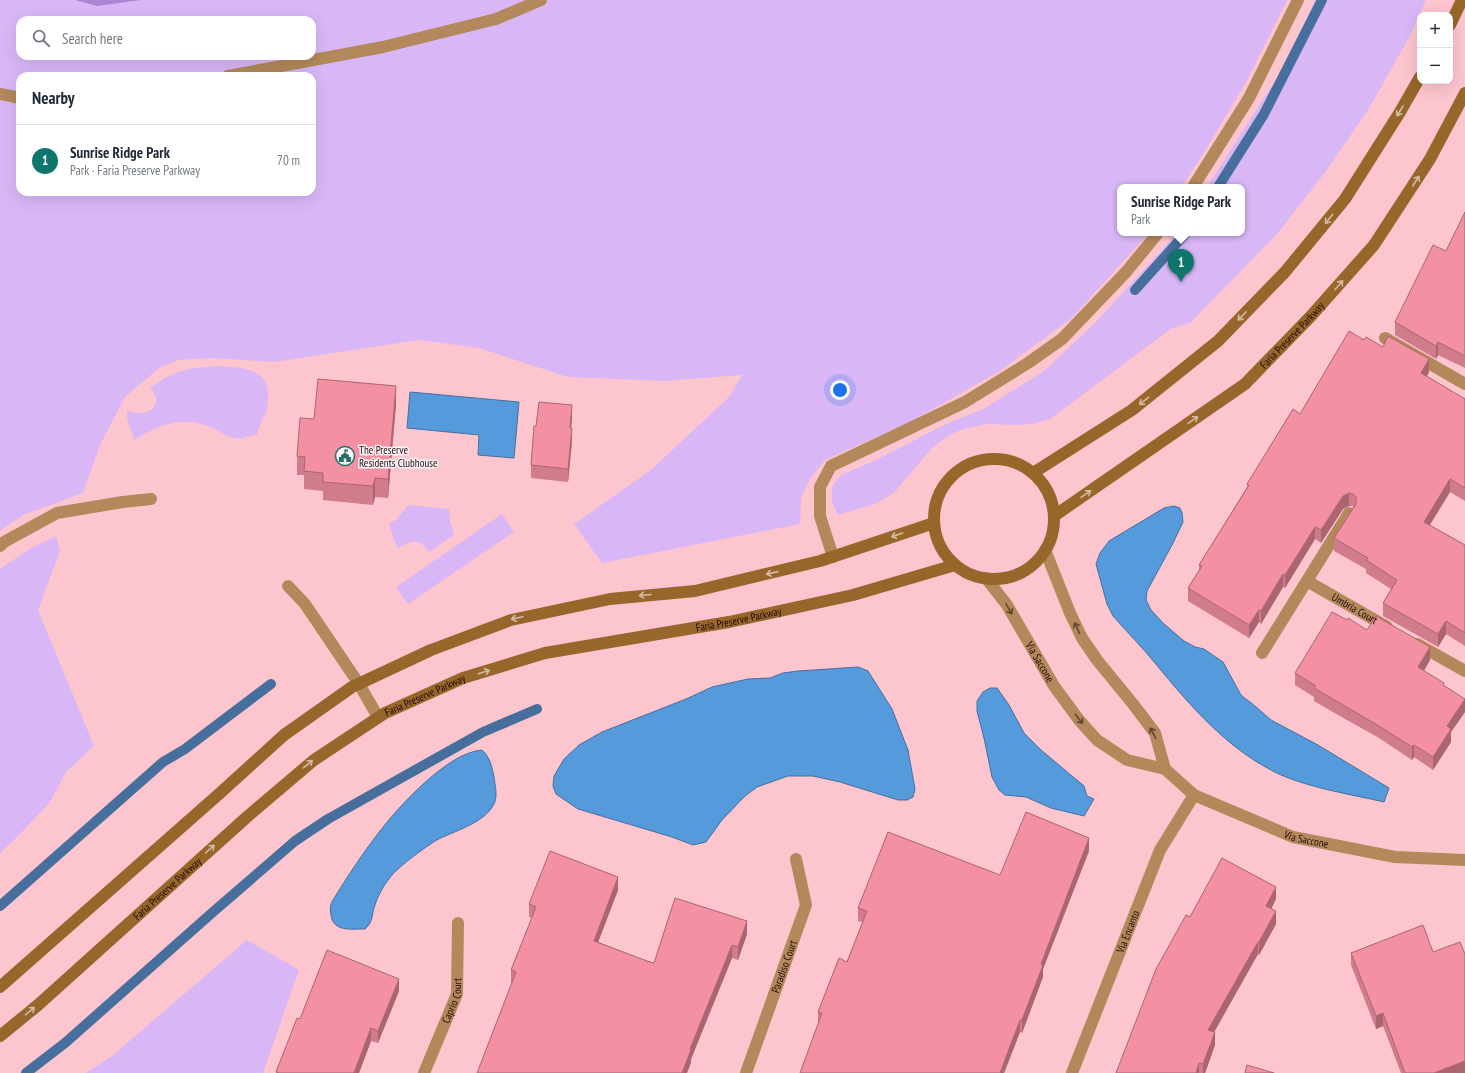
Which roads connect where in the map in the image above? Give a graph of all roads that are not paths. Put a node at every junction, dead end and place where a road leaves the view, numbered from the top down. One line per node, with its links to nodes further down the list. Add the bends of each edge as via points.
1 (541, 0): 5 (street, via 496,19 390,45)
2 (1298, 0): 12 (street, via 1249,98)
3 (1462, 0): 4 (street)
4 (1453, 19)
5 (316, 59)
6 (312, 60): 7 (street)
7 (249, 72)
8 (1417, 82): 16 (street, one-way to 16, via 1345,199 1286,272 1218,341 1132,410)
9 (1465, 92): 19 (street, Faria Preserve Parkway, one-way to 9, via 1245,384 1311,316 1374,245 1430,159)
10 (0, 94): 11 (street)
11 (16, 97)
12 (1195, 184)
13 (1156, 236): 23 (street, via 1126,272 1062,339 965,402 831,466 820,487 820,516)
14 (1386, 338): 15 (street)
15 (1465, 384)
16 (1033, 473): 19 (street, via 1044,485 1052,500); 20 (street, via 1016,463 996,459 976,461 958,470 944,485 936,503)
17 (151, 499): 21 (street, via 57,513)
18 (1349, 513): 26 (street)
19 (1054, 516): 22 (street, via 1052,534)
20 (934, 523): 23 (street, one-way to 23); 24 (street, via 937,539 944,553)
21 (0, 546)
22 (1045, 550): 25 (street, via 1034,564 1020,573 1003,578); 34 (street, one-way to 22, via 1154,734 1082,638)
23 (833, 557): 32 (street, one-way to 32, via 696,591 610,599 511,620 431,650)
24 (955, 565): 25 (street, via 969,574); 33 (street, Faria Preserve Parkway, one-way to 24, via 463,678 545,653 729,622 853,595)
25 (986, 578): 34 (street, Via Saccone, one-way to 34, via 1007,605 1054,686 1097,740 1127,760)
26 (1307, 581): 28 (street, Umbria Court); 30 (street)
27 (288, 586): 32 (street, via 305,604)
28 (1396, 632)
29 (1410, 640): 31 (street)
30 (1262, 652)
31 (1465, 671)
32 (359, 684): 33 (street); 39 (street, via 284,735)
33 (378, 718): 40 (street, Faria Preserve Parkway, one-way to 33, via 308,765)
34 (1165, 770): 35 (street, Via Saccone)
35 (1194, 795): 37 (street, Via Saccone, via 1293,837 1395,857); 43 (street, Via Encanto, via 1160,850)
36 (796, 859): 42 (street, Paradiso Court, via 806,905)
37 (1465, 860)
38 (458, 924): 41 (street, Caprio Court, via 457,994)
39 (0, 987)
40 (0, 1036)
41 (424, 1073)
42 (746, 1073)
43 (1072, 1073)

